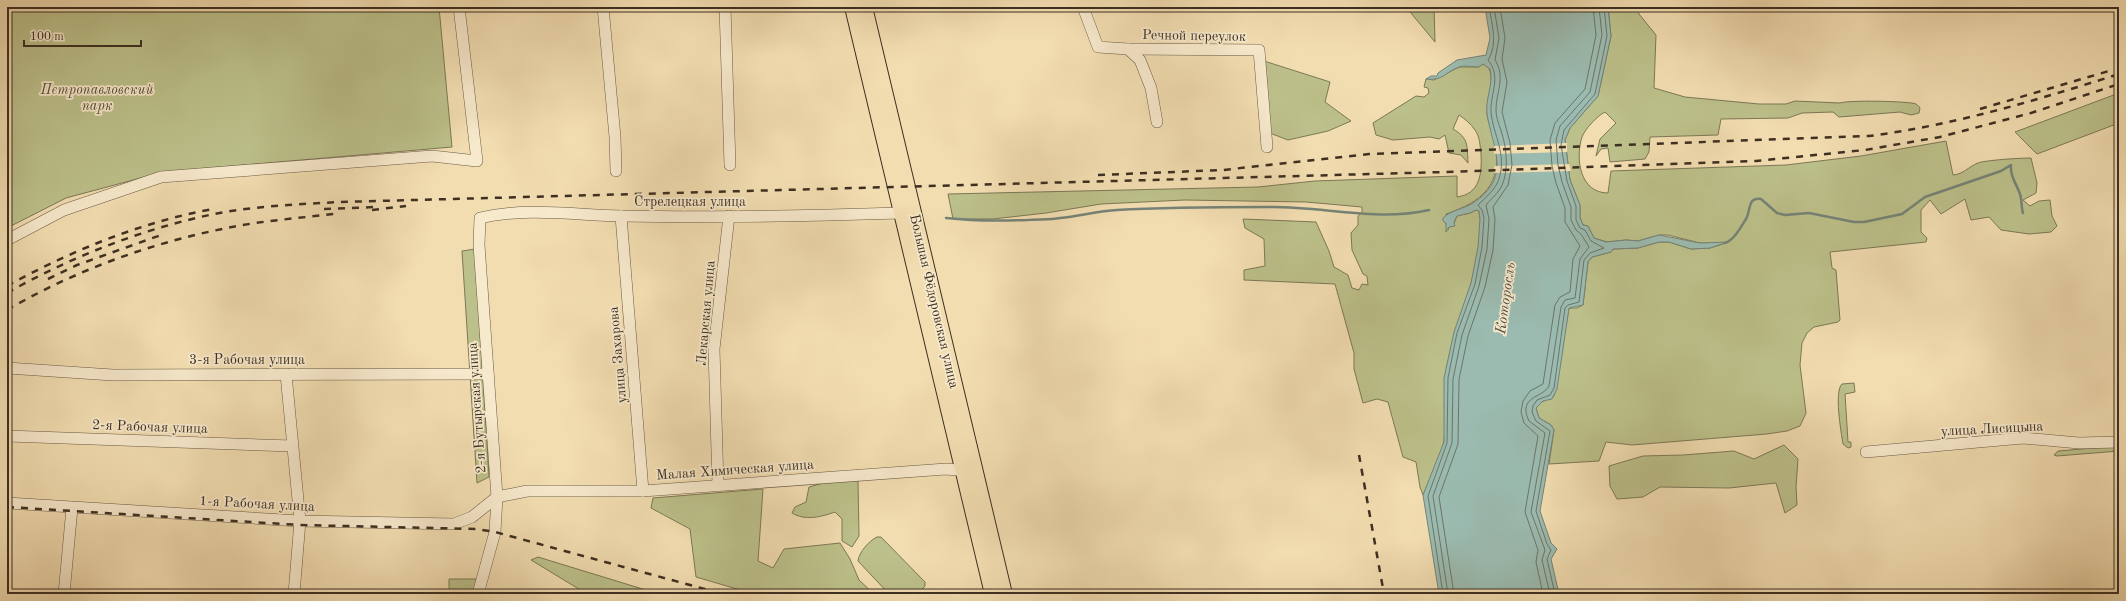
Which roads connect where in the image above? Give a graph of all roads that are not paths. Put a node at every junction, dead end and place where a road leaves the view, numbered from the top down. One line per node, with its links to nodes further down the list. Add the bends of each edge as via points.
1 (460, 7): 16 (street, via 477,161 432,156 161,177 64,210)
2 (603, 7): 11 (street)
3 (725, 7): 10 (street)
4 (852, 7): 12 (main road, Большая Фёдоровская улица)
5 (864, 7): 24 (main road, Большая Фёдоровская улица)
6 (1083, 7): 7 (street, via 1098,47)
7 (1128, 49): 8 (street, via 1140,60 1150,88); 9 (street, Речной переулок, via 1259,50)
8 (1156, 122)
9 (1267, 147)
10 (730, 165)
11 (616, 171)
12 (901, 213): 14 (street, Стрелецкая улица); 24 (main road, Большая Фёдоровская улица)
13 (621, 216): 14 (street, Стрелецкая улица); 15 (street, Стрелецкая улица, via 512,214); 26 (street, улица Захарова)
14 (729, 216): 25 (street, Лекарская улица, via 714,348)
15 (480, 218): 19 (street, 2-я Бутырская улица, via 479,245)
16 (7, 240)
17 (7, 368): 18 (street, 3-я Рабочая улица, via 113,374)
18 (286, 374): 19 (street, 3-я Рабочая улица); 22 (street)
19 (488, 374): 27 (street, 2-я Бутырская улица)
20 (7, 436): 22 (street, 2-я Рабочая улица)
21 (2119, 442): 23 (street, улица Лисицына, via 2079,443 2023,438)
22 (292, 446): 30 (street)
23 (1866, 452)
24 (969, 471): 25 (street, Малая Химическая улица, via 946,469); 34 (main road, Большая Фёдоровская улица); 35 (main road, Большая Фёдоровская улица)
25 (718, 485): 26 (street, Малая Химическая улица)
26 (643, 491): 27 (street, Малая Химическая улица, via 527,491)
27 (497, 497): 30 (street, 1-я Рабочая улица, via 472,517 454,524); 33 (street, 2-я Бутырская улица, via 495,532)
28 (7, 503): 29 (street, 1-я Рабочая улица)
29 (72, 508): 30 (street, 1-я Рабочая улица); 31 (street)
30 (300, 521): 32 (street)
31 (64, 594)
32 (294, 594)
33 (478, 594)
34 (992, 594)
35 (1005, 594)

